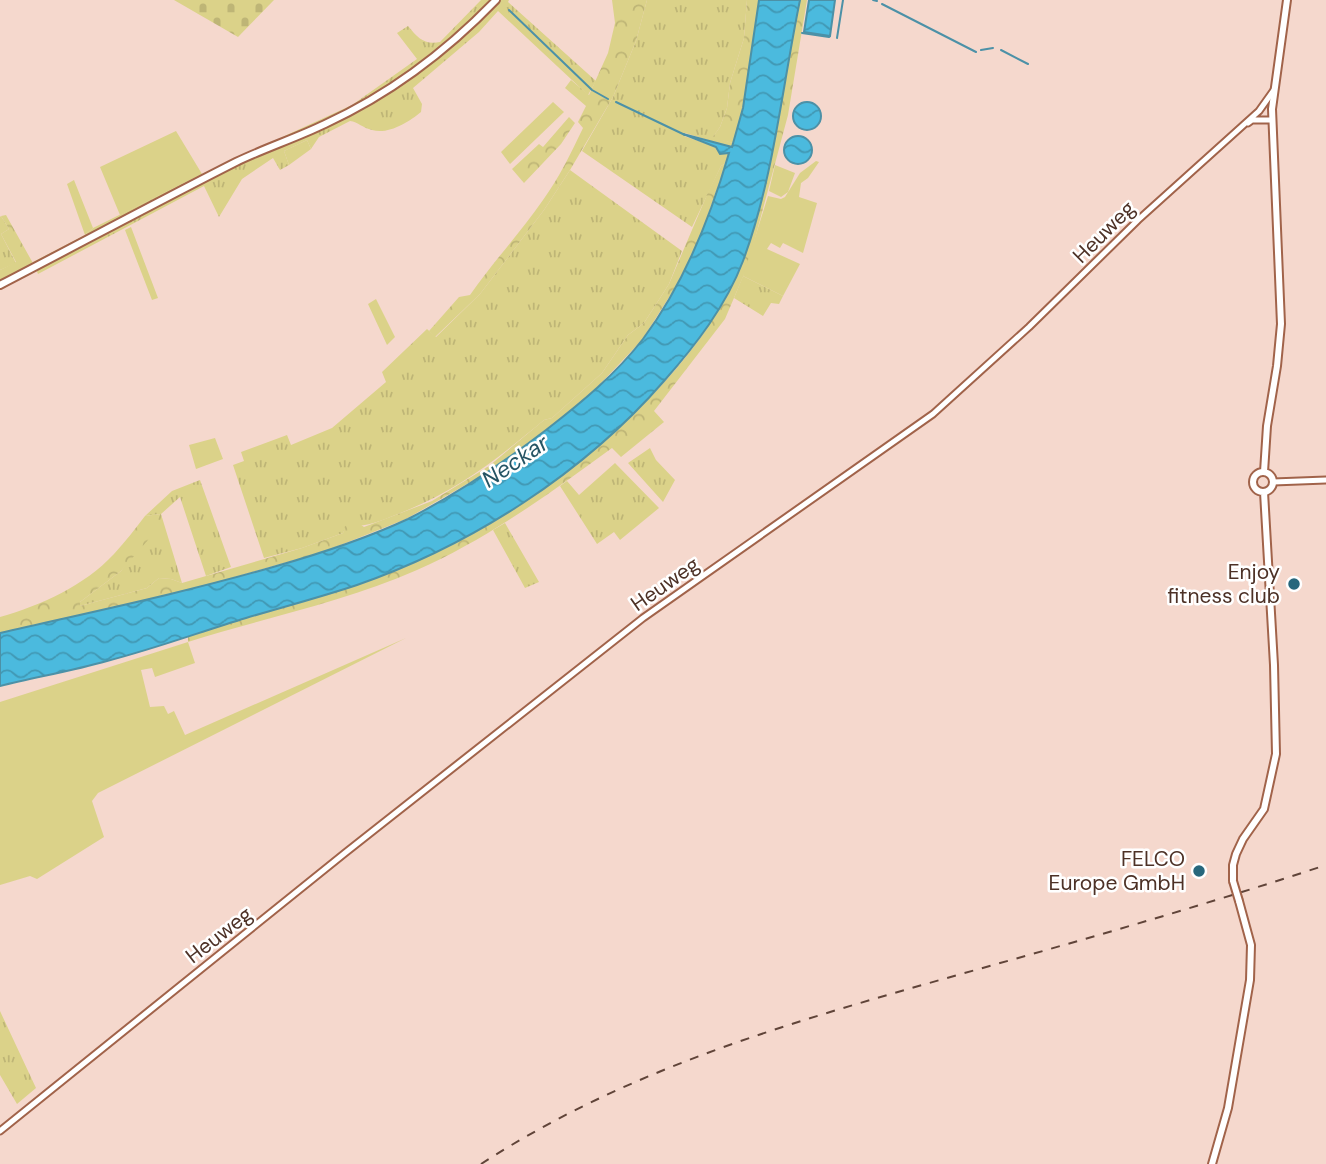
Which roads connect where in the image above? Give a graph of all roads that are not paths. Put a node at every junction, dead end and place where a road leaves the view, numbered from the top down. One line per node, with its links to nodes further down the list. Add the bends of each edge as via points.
1 (496, 0): 7 (main road, via 444,49 382,94 225,168)
2 (1287, 0): 3 (main road)
3 (1274, 90): 4 (street, Heuweg); 5 (main road)
4 (1255, 115): 5 (street); 6 (street, Heuweg)
5 (1272, 120): 6 (street); 8 (main road, via 1280,338)
6 (1242, 125): 12 (street, Heuweg, via 933,414 643,618)
7 (0, 285)
8 (1264, 472): 10 (main road); 11 (main road, via 1256,474 1253,481 1256,489)
9 (1326, 480): 10 (street)
10 (1273, 482): 11 (main road)
11 (1264, 492): 13 (main road, bridge, via 1276,754 1264,809 1243,839 1233,865 1233,881 1251,945 1250,980)
12 (0, 1131)
13 (1212, 1164)

